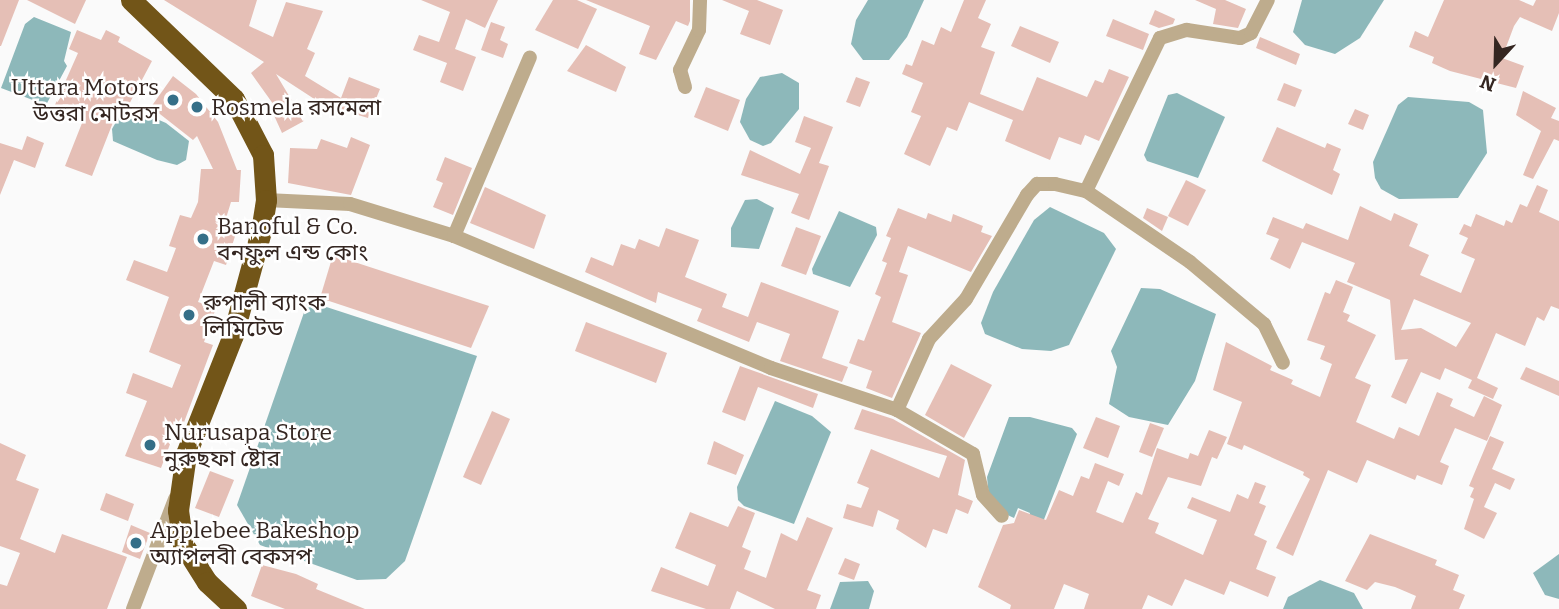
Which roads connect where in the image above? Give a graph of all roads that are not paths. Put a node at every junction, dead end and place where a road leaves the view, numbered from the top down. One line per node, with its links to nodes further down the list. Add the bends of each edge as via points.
1 (700, 0): 5 (street, via 699,30 680,70)
2 (1268, 0): 6 (street, via 1251,33 1240,38 1187,30 1160,38)
3 (137, 2): 7 (highway, via 234,99 263,155)
4 (530, 57): 8 (street)
5 (685, 87)
6 (1086, 191): 9 (street, via 1157,237 1264,324); 10 (street, via 1037,184 1027,195 966,299 929,339)
7 (266, 200): 8 (street, via 350,204); 11 (highway, via 233,335 186,454)
8 (454, 236): 10 (street, via 771,368)
9 (1283, 363)
10 (897, 410): 12 (street, via 973,454 983,495)
11 (180, 485): 13 (street); 14 (highway, via 183,544 208,582)
12 (1002, 516)
13 (132, 609)
14 (236, 609)

